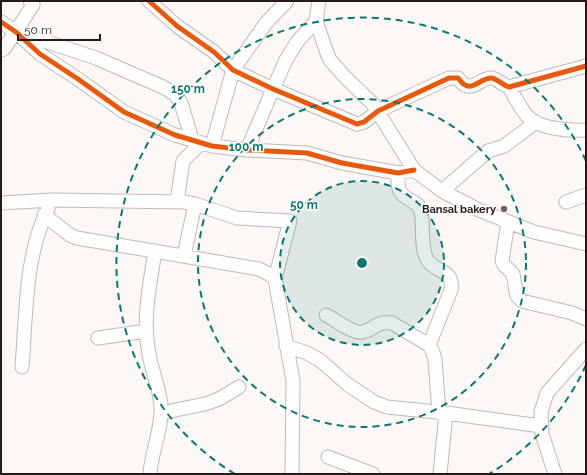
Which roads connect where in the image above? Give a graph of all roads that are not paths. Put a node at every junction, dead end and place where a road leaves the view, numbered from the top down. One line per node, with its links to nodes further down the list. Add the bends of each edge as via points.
1 (30, 1): 7 (street, via 33,5)
2 (149, 1): 10 (street)
3 (287, 1): 10 (street, via 266,23)
4 (319, 1): 5 (street)
5 (316, 21): 12 (street, via 297,42); 13 (street, via 330,60)
6 (1, 22): 7 (street)
7 (16, 32): 8 (street); 16 (street, via 40,54 124,112 175,135); 16 (street, via 96,58 175,94)
8 (1, 50)
9 (586, 66): 11 (street)
10 (233, 70): 12 (street); 16 (street)
11 (509, 87): 13 (street, via 493,78 486,78 470,86 458,78 449,78); 14 (street, via 525,114)
12 (273, 89): 13 (street, via 357,124); 17 (street)
13 (378, 111): 18 (street)
14 (536, 122): 15 (street, via 552,128); 20 (street, via 504,146 488,151)
15 (586, 130)
16 (202, 143): 17 (street); 23 (street, via 183,161)
17 (246, 150): 19 (street, via 307,153 342,163)
18 (414, 170): 19 (street); 20 (street)
19 (398, 173): 37 (street, via 399,190 417,204 421,212 428,261 452,282)
20 (442, 191): 28 (street)
21 (586, 195): 24 (street)
22 (52, 200): 23 (street); 25 (street); 27 (street)
23 (177, 202): 26 (street)
24 (566, 202)
25 (1, 203)
26 (195, 204): 31 (street); 32 (street, via 237,218 290,221)
27 (44, 215): 30 (street, via 77,238); 40 (street, via 34,243)
28 (508, 222): 29 (street, via 534,232); 34 (street, via 502,261 514,274 519,299)
29 (586, 244)
30 (155, 251): 31 (street); 35 (street)
31 (184, 256): 32 (street, via 259,269)
32 (275, 279): 38 (street)
33 (326, 315): 37 (street, via 356,332 363,332 378,323 392,324)
34 (586, 319)
35 (146, 331): 36 (street); 42 (street)
36 (98, 338)
37 (429, 345): 43 (street, via 435,360)
38 (286, 346): 43 (street, via 321,361 347,384 388,408); 47 (street, via 293,382)
39 (586, 349): 44 (street, via 547,393 541,412)
40 (22, 367)
41 (239, 387): 42 (street, via 220,399 205,404)
42 (161, 413): 46 (street)
43 (443, 413): 44 (street); 49 (street)
44 (541, 426): 50 (street)
45 (328, 457): 48 (street)
46 (150, 474)
47 (292, 474)
48 (373, 474)
49 (440, 474)
50 (555, 474)

